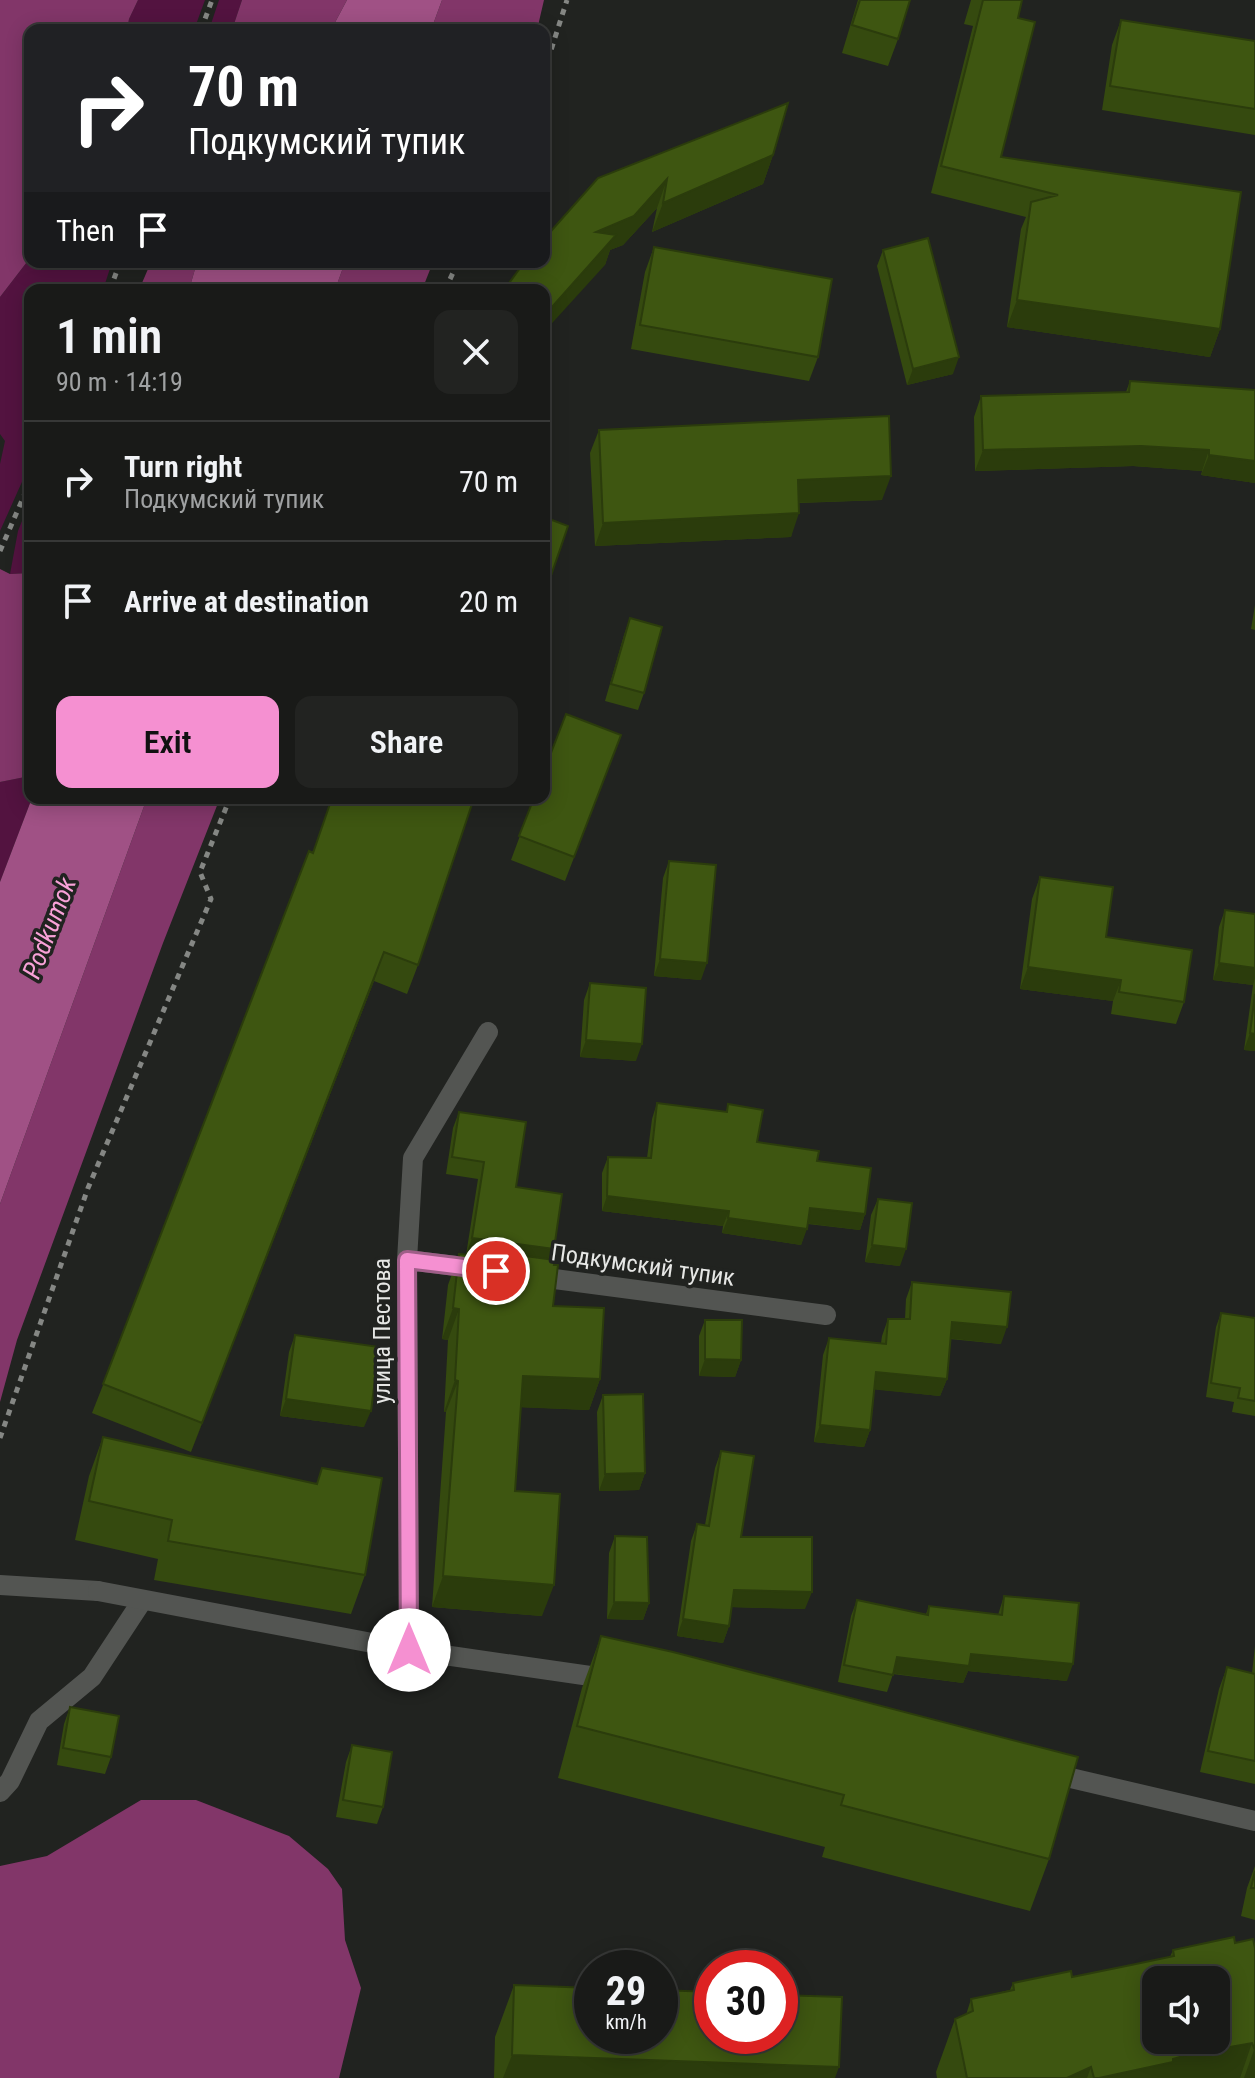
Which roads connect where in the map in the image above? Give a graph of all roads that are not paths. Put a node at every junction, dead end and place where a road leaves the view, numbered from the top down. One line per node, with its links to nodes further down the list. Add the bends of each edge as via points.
1 (488, 1032): 2 (street, улица Пестова, via 413,1158)
2 (407, 1260): 3 (street, Подкумский тупик); 6 (street, улица Пестова)
3 (826, 1315)
4 (0, 1585): 5 (street, via 98,1591)
5 (142, 1601): 6 (street); 9 (street, via 92,1677 39,1721)
6 (409, 1650): 7 (street)
7 (635, 1683)
8 (1022, 1767): 10 (street)
9 (0, 1792)
10 (1255, 1821)

